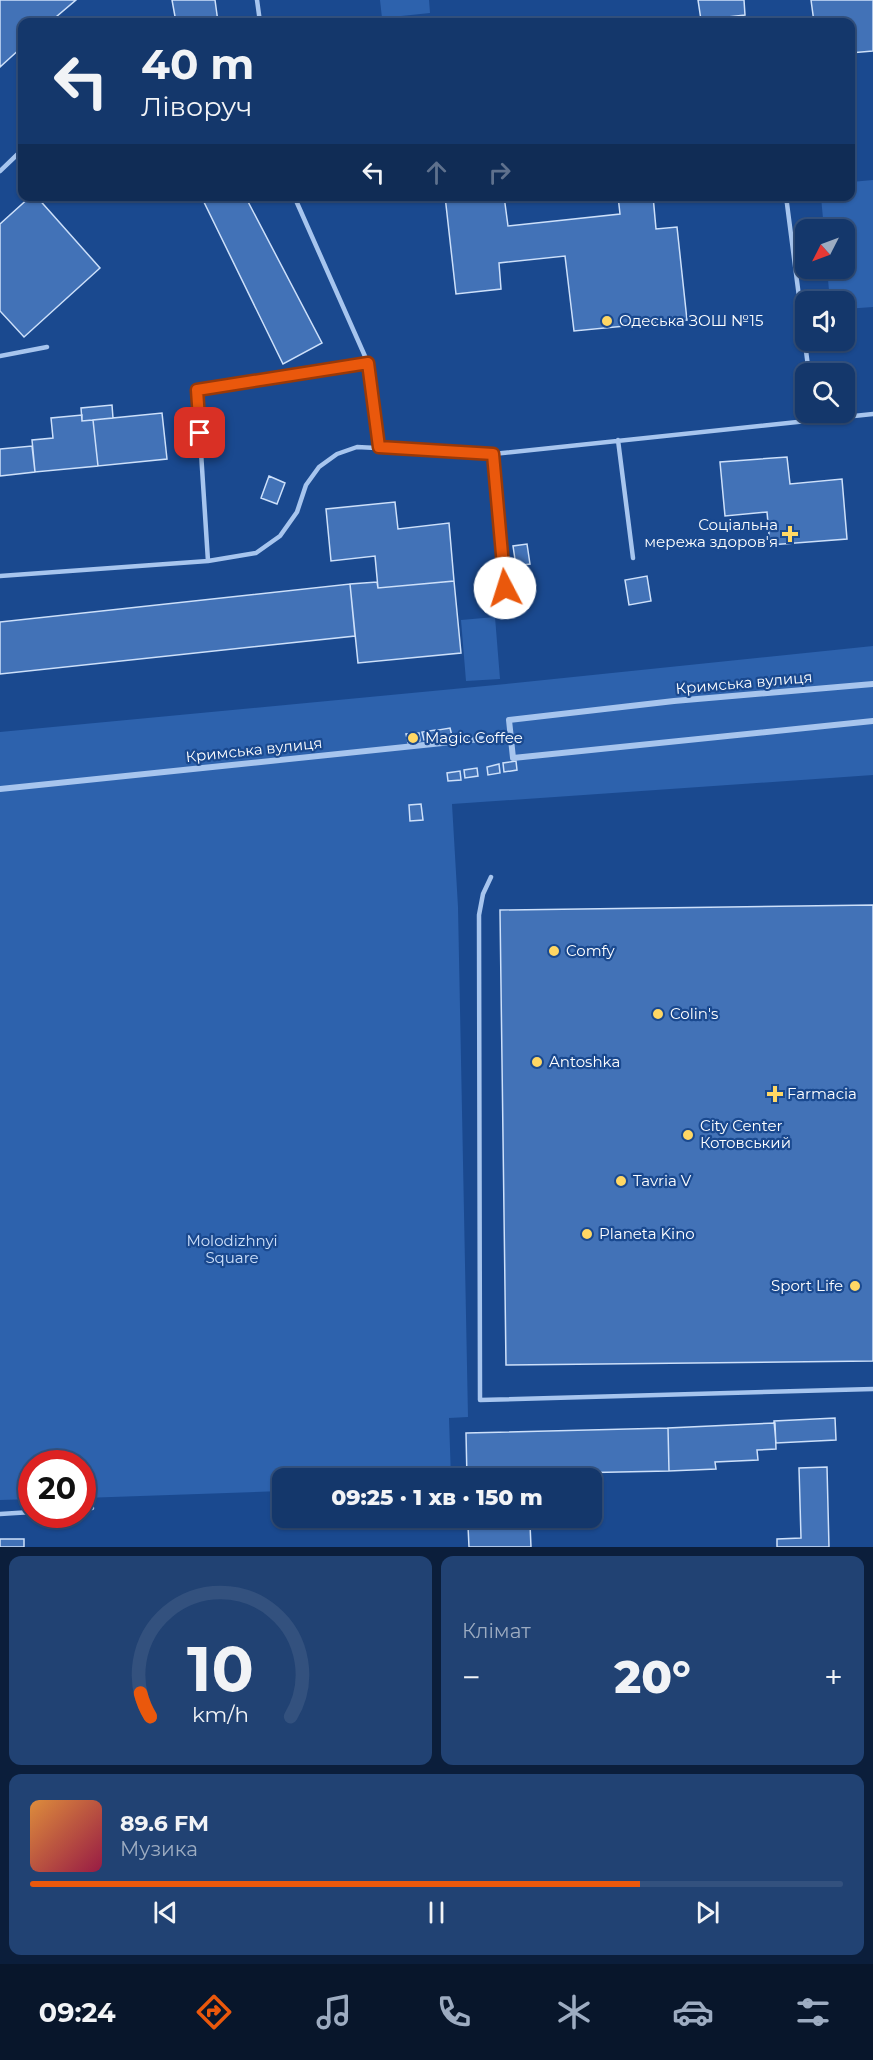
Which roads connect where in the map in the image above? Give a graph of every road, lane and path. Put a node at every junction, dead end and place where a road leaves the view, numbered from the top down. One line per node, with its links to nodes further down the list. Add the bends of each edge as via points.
1 (257, 0): 2 (lane)
2 (259, 18)
3 (18, 154): 4 (lane)
4 (0, 171)
5 (296, 201): 9 (lane)
6 (787, 201): 10 (lane)
7 (47, 347): 8 (lane)
8 (0, 356)
9 (368, 363): 15 (lane); 18 (lane, via 197,390)
10 (808, 363)
11 (873, 414): 12 (lane)
12 (855, 416)
13 (795, 422): 14 (lane)
14 (618, 440): 16 (lane); 17 (lane)
15 (379, 447): 16 (lane); 18 (lane, via 357,447 337,454 319,467 306,484 297,513 280,536 256,553)
16 (493, 454): 20 (lane)
17 (633, 558)
18 (208, 561): 19 (lane)
19 (0, 576)
20 (505, 588)
21 (873, 684): 23 (street, Кримська вулиця, via 509,720)
22 (873, 721): 23 (street, via 513,758)
23 (511, 736): 24 (street, Кримська вулиця)
24 (0, 789)
25 (492, 877): 26 (lane, via 483,894 479,915 480,1400)
26 (873, 1389)
27 (18, 1513): 28 (lane)
28 (0, 1514)

